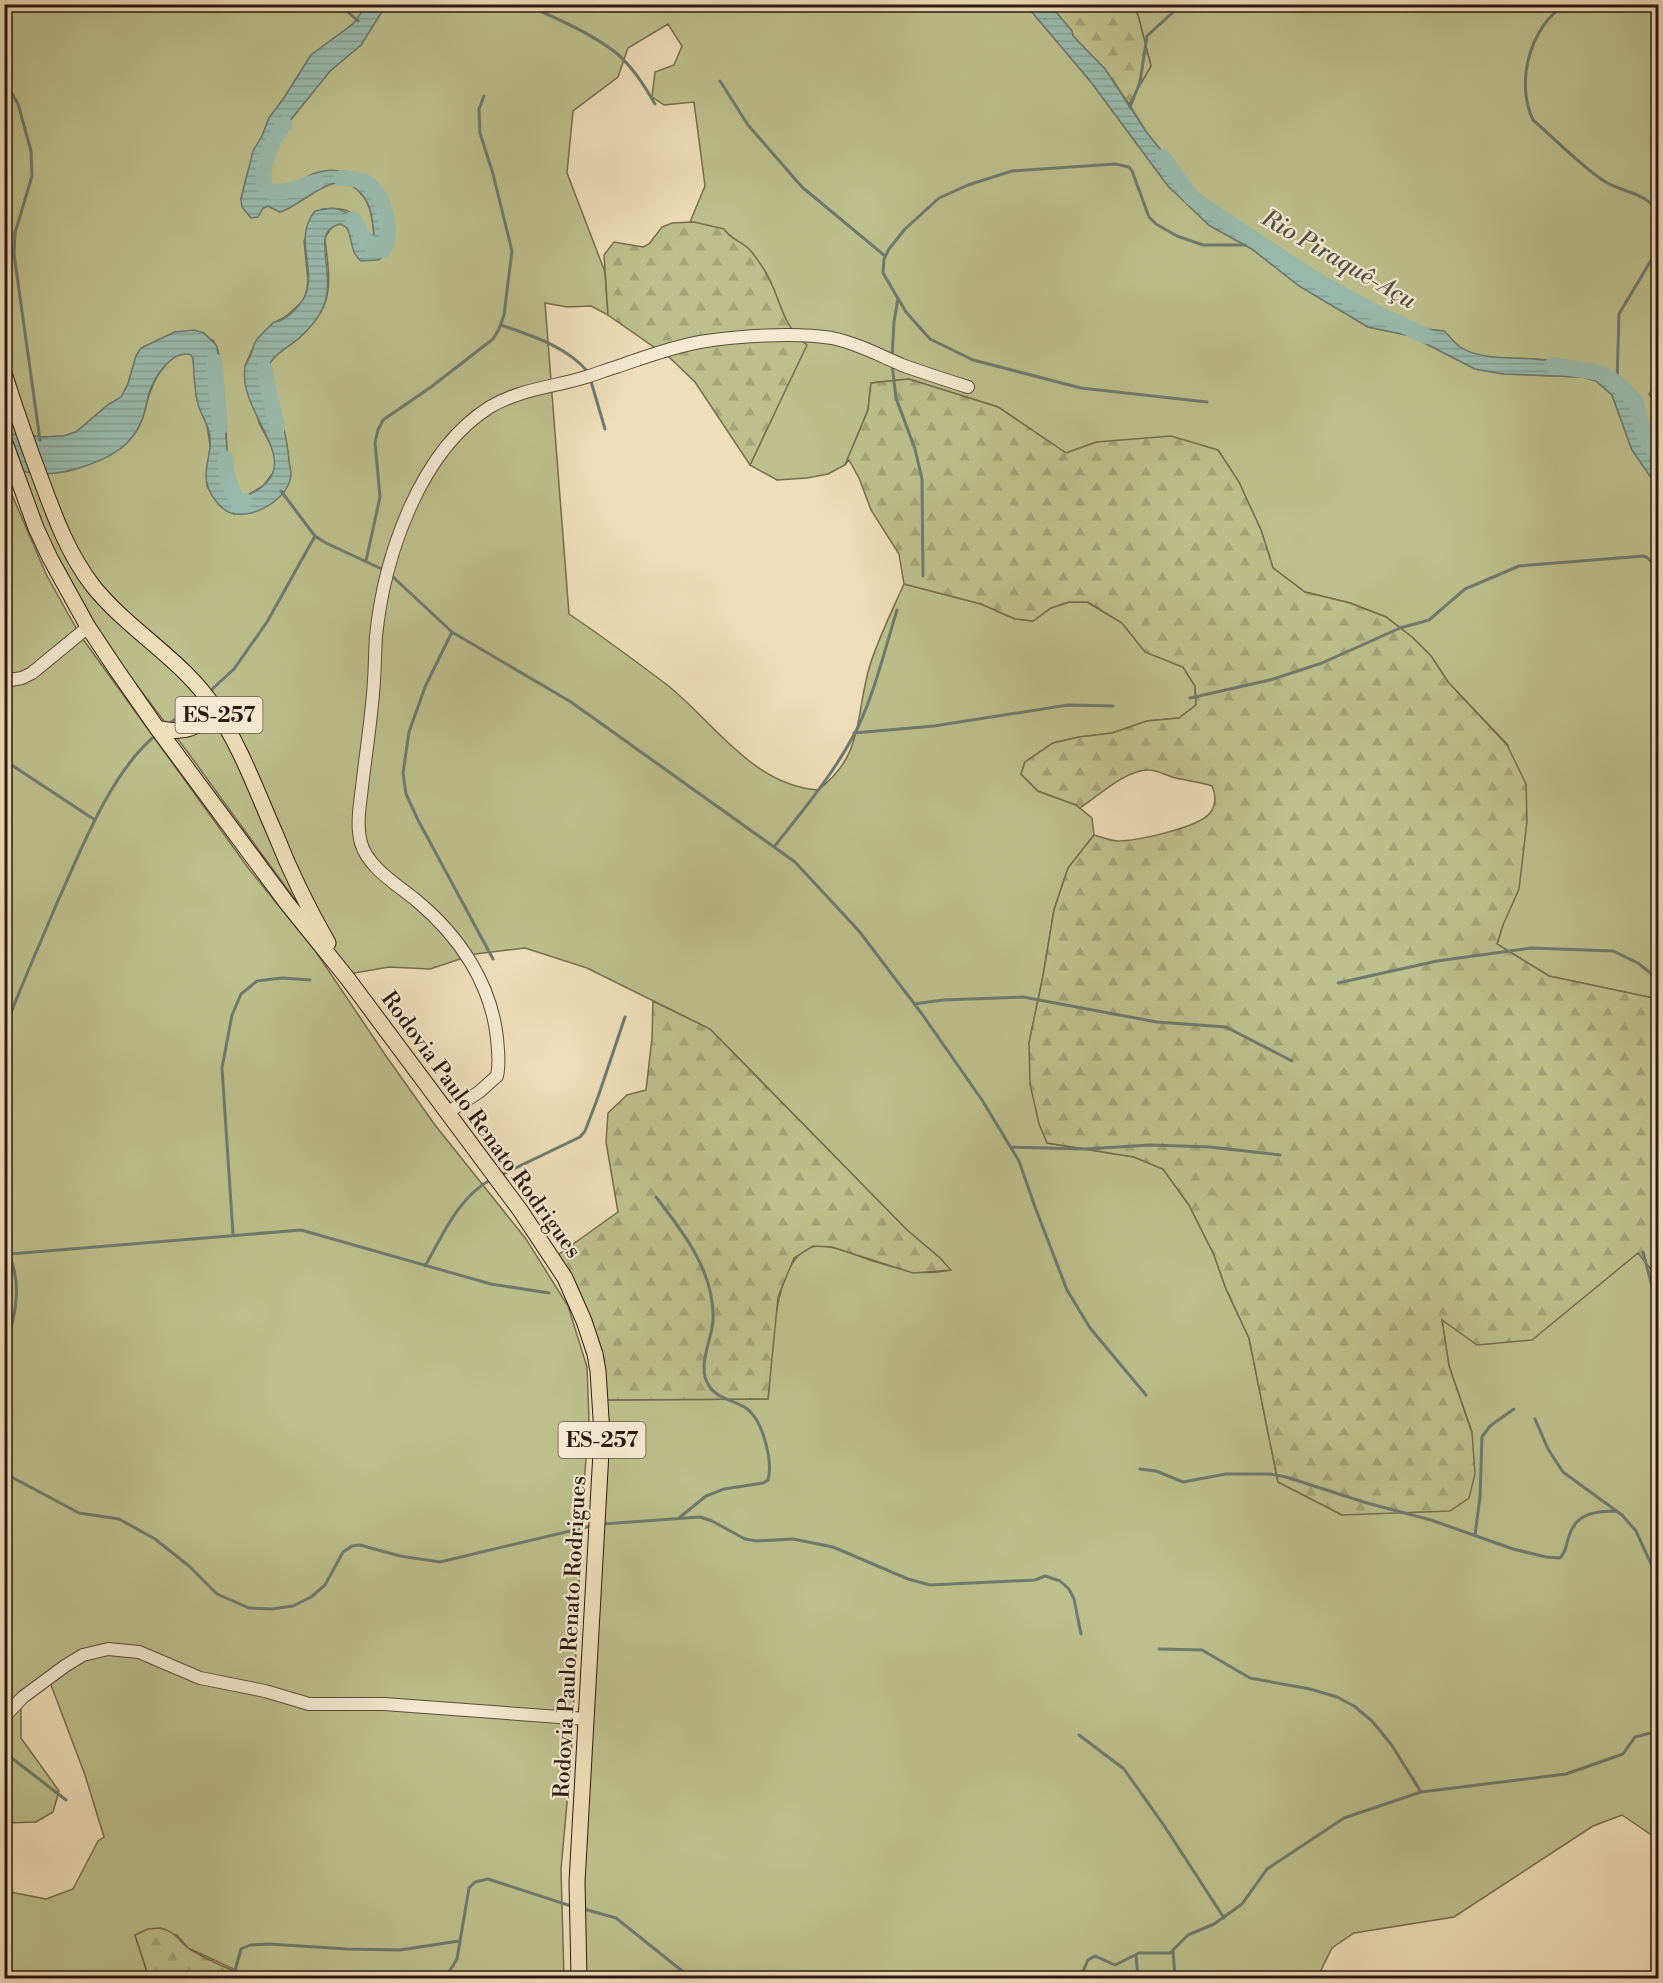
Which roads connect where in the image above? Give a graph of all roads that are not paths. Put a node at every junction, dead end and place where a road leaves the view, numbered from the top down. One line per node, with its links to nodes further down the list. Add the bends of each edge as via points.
1 (4, 373): 6 (main road, Rodovia Paulo Renato Rodrigues / ES-257, via 69,550 93,586 178,666)
2 (968, 387): 9 (street, via 834,339 780,336 700,342 507,399 461,431 430,469 394,549 385,582 376,636 359,824 362,847 368,857 455,940 479,976 491,1004 499,1055 496,1076)
3 (4, 440): 4 (main road, Rodovia Paulo Renato Rodrigues / ES-257, via 50,558)
4 (88, 627): 5 (street, via 32,673); 7 (main road, Rodovia Paulo Renato Rodrigues / ES-257)
5 (4, 681)
6 (213, 705): 7 (main road, via 205,720 192,728); 8 (main road, Rodovia Paulo Renato Rodrigues / ES-257, via 246,762 301,894)
7 (157, 728): 8 (main road, Rodovia Paulo Renato Rodrigues / ES-257)
8 (348, 979): 9 (main road, Rodovia Paulo Renato Rodrigues / ES-257)
9 (447, 1113): 11 (main road, Rodovia Paulo Renato Rodrigues / ES-257, via 565,1278 595,1354 603,1434)
10 (4, 1717): 11 (street, via 23,1697 65,1666 83,1655 108,1649 139,1652 200,1678 309,1704 384,1704)
11 (587, 1719): 12 (main road, Rodovia Paulo Renato Rodrigues / ES-257, via 577,1882)
12 (579, 1978)

